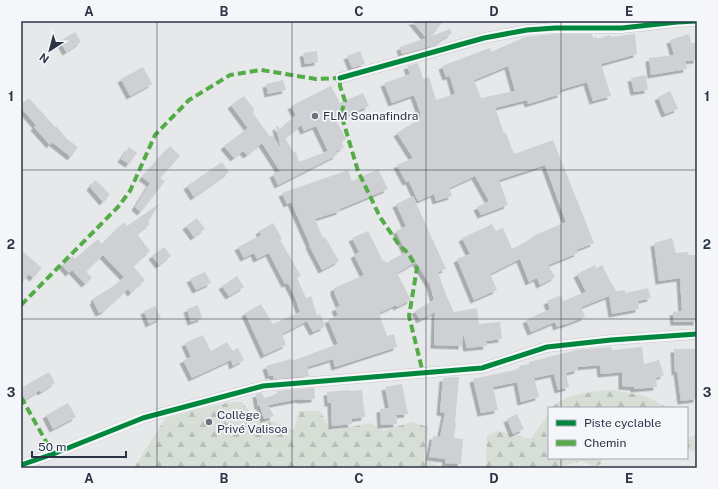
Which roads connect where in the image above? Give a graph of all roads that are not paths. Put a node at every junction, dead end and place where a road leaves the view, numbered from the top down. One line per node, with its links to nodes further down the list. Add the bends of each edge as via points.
1 (697, 21): 2 (street, via 622,28 527,30 484,38)
2 (340, 78)
3 (697, 334): 4 (street, via 547,347 482,368 263,386 143,418)
4 (21, 465)

